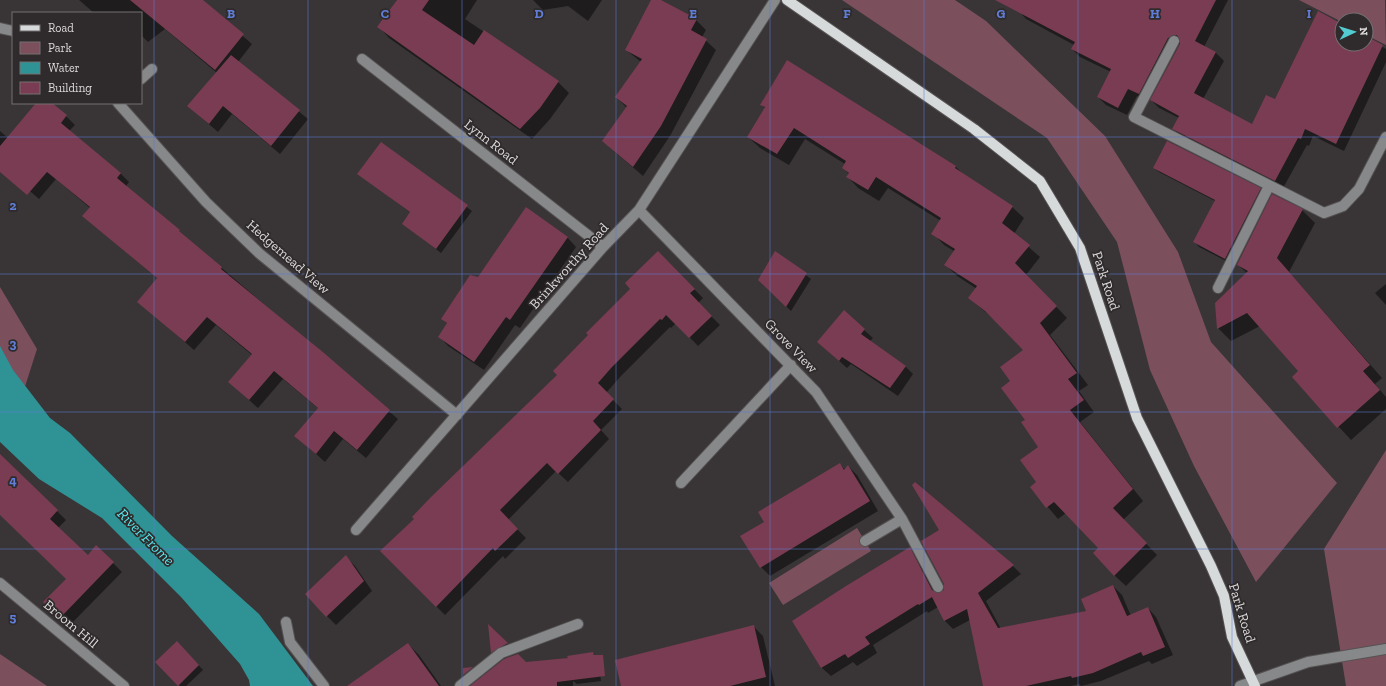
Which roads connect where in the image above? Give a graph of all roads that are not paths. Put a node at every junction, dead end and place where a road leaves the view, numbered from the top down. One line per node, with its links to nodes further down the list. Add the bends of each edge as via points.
1 (775, 0): 12 (street, Brinkworthy Road)
2 (787, 0): 26 (main road, Park Road, via 974,129 1040,181 1080,248 1137,418 1224,596 1232,637)
3 (0, 28): 4 (street)
4 (12, 31)
5 (1174, 42): 11 (street, via 1134,117)
6 (362, 59): 13 (street, Lynn Road)
7 (152, 69): 8 (street)
8 (142, 78)
9 (119, 104): 16 (street, Hedgemead View, via 206,202 260,254)
10 (1386, 137): 11 (street, via 1359,189 1343,206 1324,213)
11 (1269, 186): 14 (street)
12 (639, 210): 13 (street, Brinkworthy Road); 15 (street, Grove View)
13 (603, 247): 16 (street, Brinkworthy Road)
14 (1218, 288)
15 (791, 365): 17 (street); 18 (street, Grove View, via 816,392)
16 (456, 415): 19 (street, Brinkworthy Road)
17 (681, 483)
18 (902, 519): 20 (street); 22 (street, Grove View)
19 (356, 530)
20 (865, 541)
21 (0, 583): 27 (street, Broom Hill)
22 (938, 586)
23 (286, 622): 28 (street, via 290,642)
24 (578, 624): 29 (street, via 501,653)
25 (1386, 649): 26 (street, via 1308,662)
26 (1254, 683): 30 (street)
27 (124, 686)
28 (324, 686)
29 (460, 686)
30 (1240, 686)

